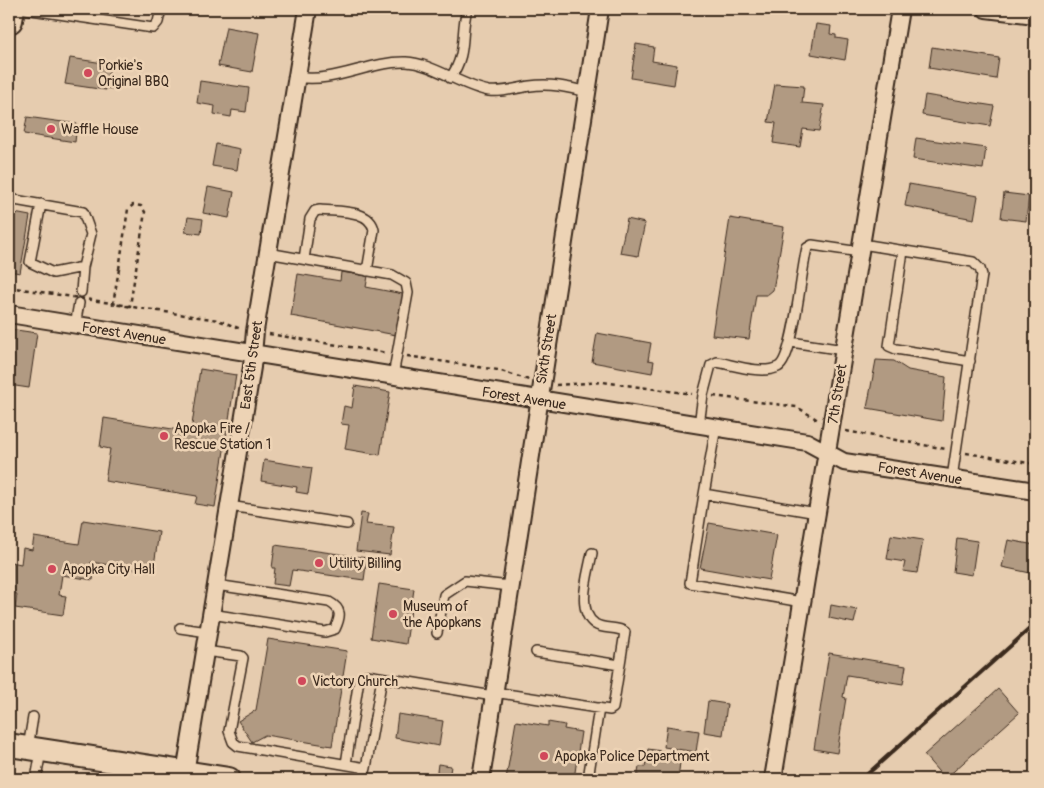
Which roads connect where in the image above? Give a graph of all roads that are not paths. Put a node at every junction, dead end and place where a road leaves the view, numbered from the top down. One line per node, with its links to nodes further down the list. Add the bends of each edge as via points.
1 (11, 9): 10 (main road)
2 (25, 9): 3 (lane, via 153,28)
3 (161, 9)
4 (308, 9): 11 (street, East 5th Street)
5 (467, 9): 12 (lane, via 463,53)
6 (600, 9): 13 (street, Sixth Street)
7 (900, 9): 16 (street, 7th Street)
8 (986, 9): 9 (street)
9 (1035, 15)
10 (9, 20)
11 (296, 77): 12 (lane, via 313,80 407,62); 18 (street, East 5th Street)
12 (450, 78): 13 (lane, via 491,91 559,85)
13 (587, 92): 31 (street, Sixth Street)
14 (9, 199): 15 (lane)
15 (41, 204): 20 (lane, via 83,212 91,234); 20 (lane, via 30,262 53,273)
16 (861, 248): 17 (lane); 26 (lane, via 812,245 807,248); 27 (street, 7th Street)
17 (903, 251): 29 (lane, via 973,262 980,269 982,275); 29 (lane, via 889,346)
18 (268, 253): 19 (lane); 28 (street, East 5th Street)
19 (304, 259): 21 (lane); 21 (lane, via 310,219 315,211 366,216 373,223 374,230)
20 (83, 267): 22 (lane)
21 (367, 271): 30 (lane, via 401,278 408,288)
22 (81, 292)
23 (79, 302): 25 (lane)
24 (9, 314): 25 (street, Forest Avenue)
25 (75, 325): 28 (street, Forest Avenue)
26 (791, 342): 27 (lane); 32 (lane, via 785,358 779,367 773,369 717,362 709,370 703,395)
27 (844, 350): 33 (street, 7th Street)
28 (253, 354): 30 (street, Forest Avenue); 37 (street, East 5th Street)
29 (970, 361): 34 (lane)
30 (393, 376): 31 (street, Forest Avenue)
31 (538, 400): 32 (street, Forest Avenue); 42 (street, Sixth Street)
32 (707, 426): 33 (street, Forest Avenue, via 807,442); 36 (lane)
33 (827, 453): 34 (street, Forest Avenue, via 844,462); 38 (street, 7th Street)
34 (952, 478): 35 (street, Forest Avenue)
35 (1035, 491)
36 (704, 494): 38 (lane); 43 (lane, via 690,583)
37 (229, 506): 39 (lane); 41 (street, East 5th Street)
38 (817, 513): 43 (street, 7th Street)
39 (347, 524)
40 (592, 553): 50 (lane, via 584,604 594,623 625,632)
41 (216, 585): 44 (street, East 5th Street); 44 (lane, via 330,602 338,607 339,621 336,629 325,632)
42 (510, 586): 47 (lane, via 465,581 453,587 444,595); 52 (street, Sixth Street)
43 (802, 602): 64 (street, 7th Street)
44 (211, 614): 46 (street, East 5th Street)
45 (180, 628): 46 (lane)
46 (208, 632): 48 (street, East 5th Street)
47 (437, 633)
48 (205, 651): 56 (lane, via 243,658 230,731 233,742 238,746); 58 (street, East 5th Street)
49 (536, 652): 50 (lane)
50 (620, 665): 53 (lane, via 613,708)
51 (382, 678): 52 (lane); 56 (lane, via 367,676 359,679); 57 (lane)
52 (494, 694): 53 (lane); 62 (street, Sixth Street)
53 (599, 708): 63 (lane)
54 (32, 716): 55 (lane)
55 (26, 748): 58 (main road); 59 (lane)
56 (346, 764): 57 (lane)
57 (366, 768): 61 (lane)
58 (184, 776): 60 (main road)
59 (36, 779)
60 (229, 779)
61 (363, 779)
62 (481, 779)
63 (588, 779)
64 (772, 779)

